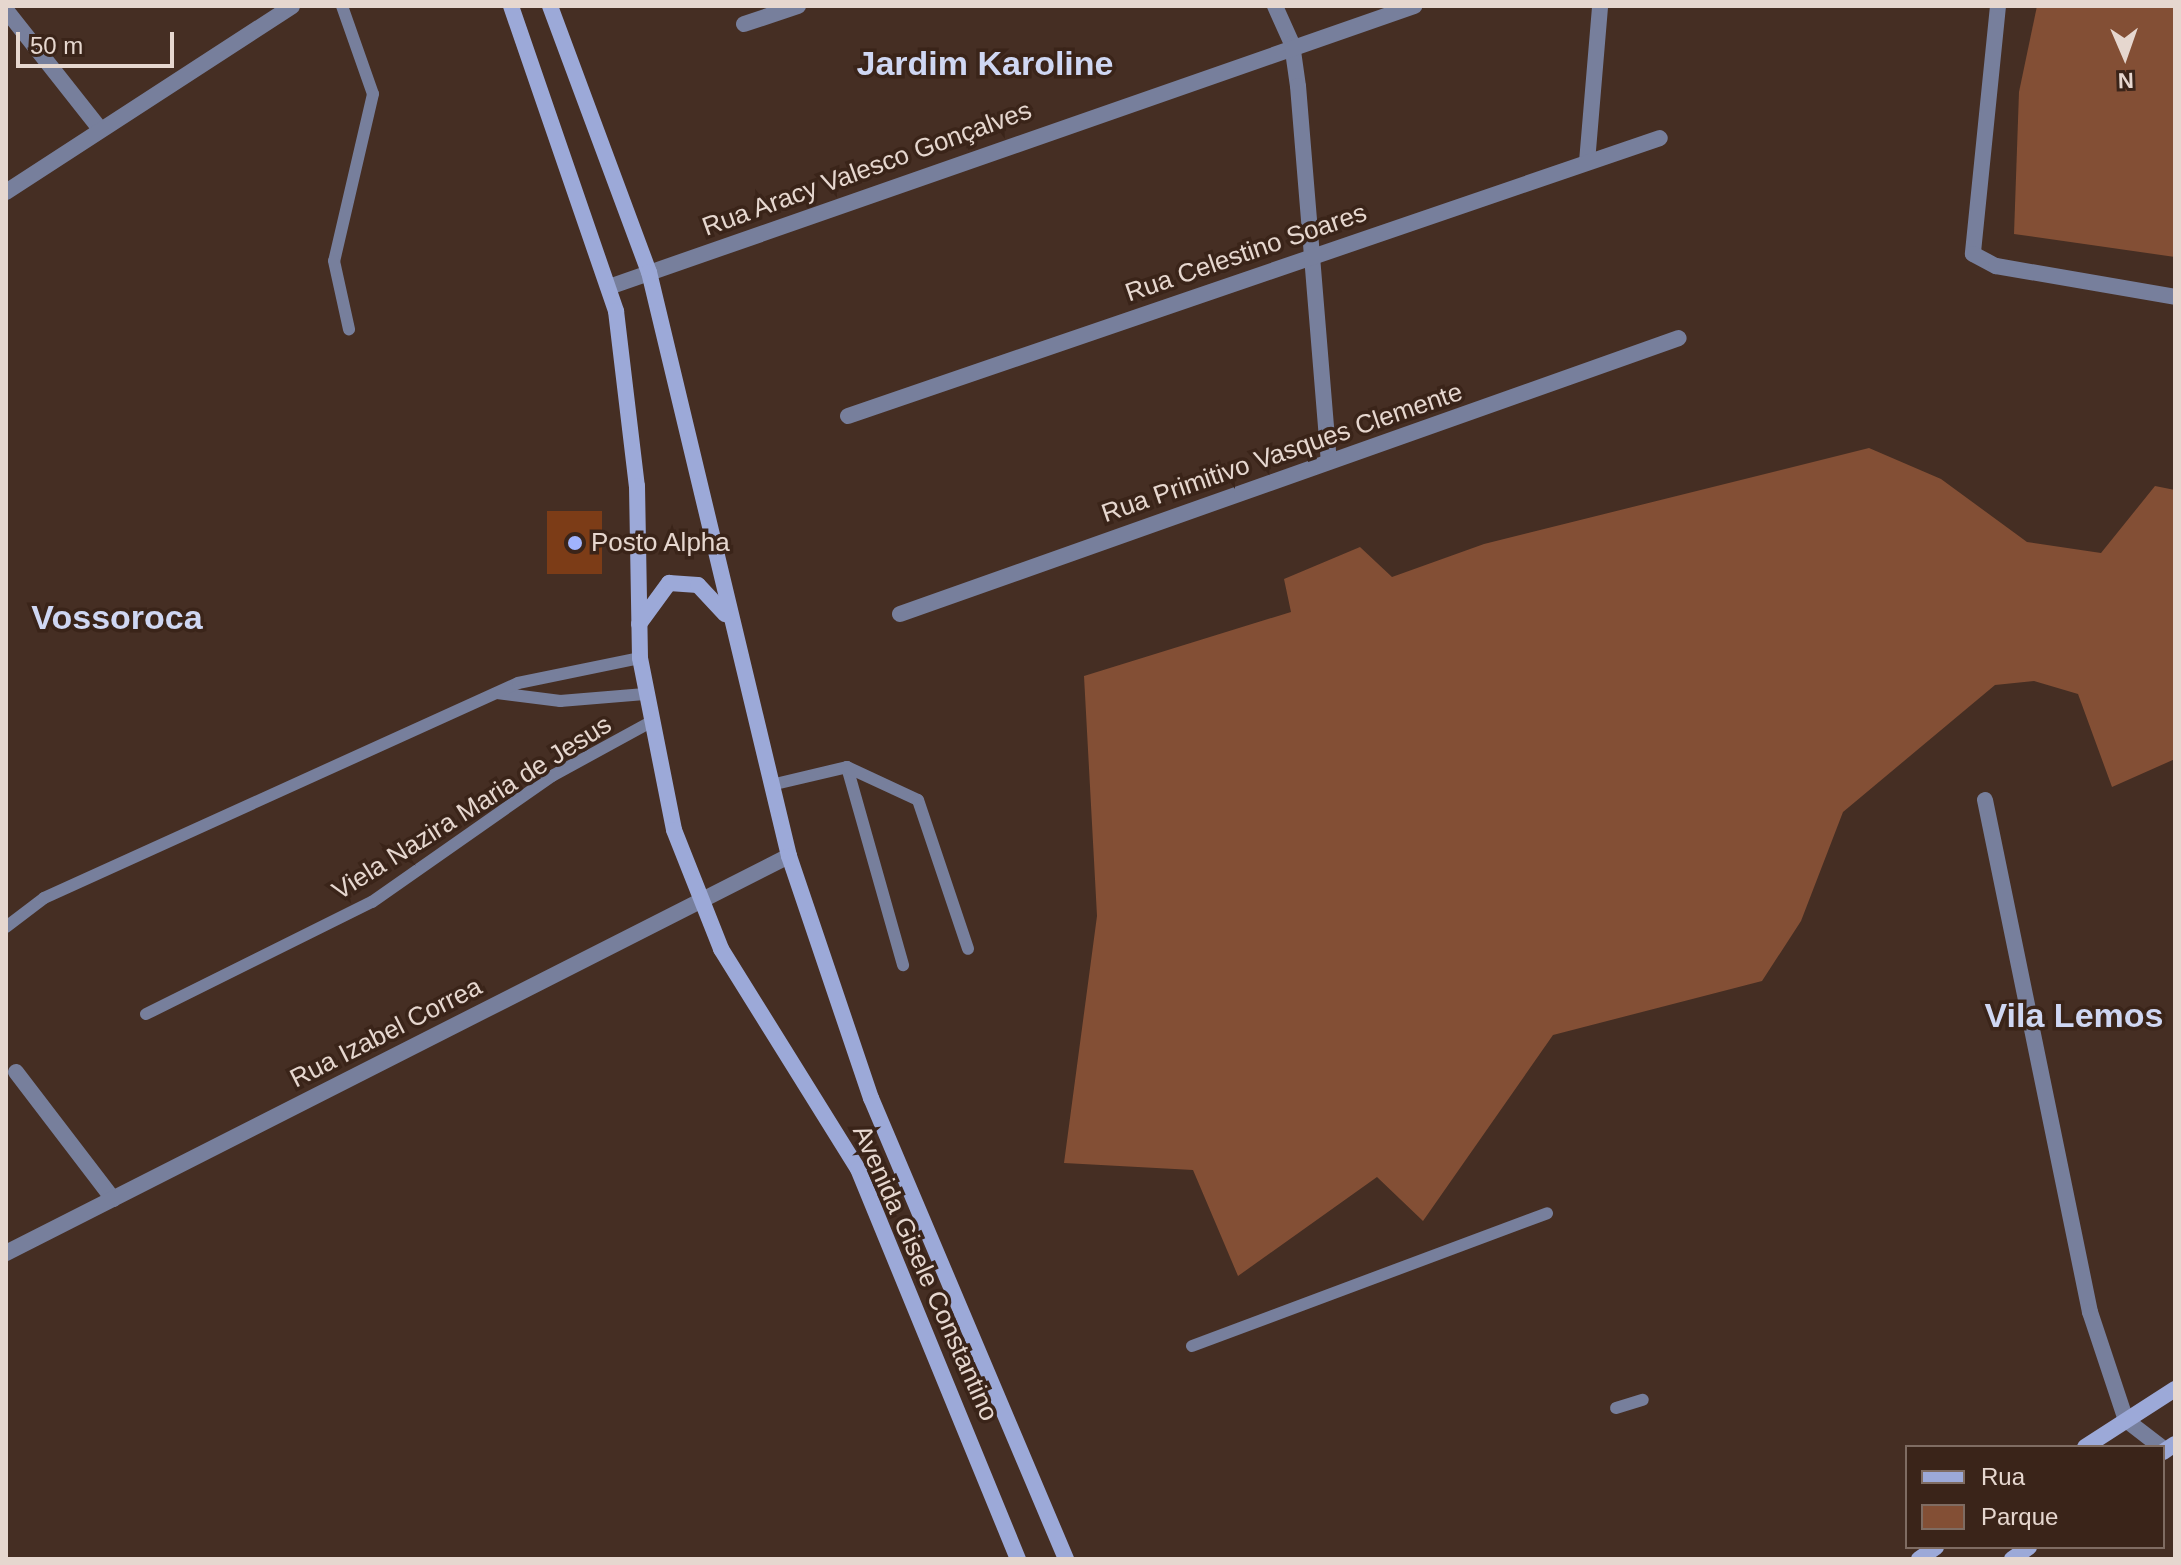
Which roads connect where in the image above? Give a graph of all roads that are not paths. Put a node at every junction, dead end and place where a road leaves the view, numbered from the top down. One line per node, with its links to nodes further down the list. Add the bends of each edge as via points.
1 (292, 6): 13 (street)
2 (342, 6): 21 (lane, via 373,94 334,261)
3 (511, 6): 19 (main road, Avenida Gisele Constantino)
4 (550, 6): 18 (main road, Avenida Gisele Constantino)
5 (798, 6): 11 (street)
6 (1275, 6): 12 (street)
7 (1414, 6): 12 (street, Rua Aracy Valesco Gonçalves)
8 (1600, 6): 15 (street)
9 (1998, 6): 20 (street, via 1973,254 1996,266)
10 (6, 10): 13 (street)
11 (744, 24)
12 (1292, 44): 17 (street); 18 (street, Rua Aracy Valesco Gonçalves)
13 (100, 129): 16 (street)
14 (1660, 138): 15 (street, Rua Celestino Soares)
15 (1587, 162): 17 (street, Rua Celestino Soares)
16 (6, 192)
17 (1316, 254): 23 (street, Rua Celestino Soares); 24 (street)
18 (649, 272): 19 (street, Rua Aracy Valesco Gonçalves); 26 (main road, Avenida Gisele Constantino)
19 (609, 287): 27 (main road, Avenida Gisele Constantino, via 630,385)
20 (2175, 297)
21 (349, 329)
22 (1679, 338): 24 (street, Rua Primitivo Vasques Clemente)
23 (848, 416)
24 (1329, 461): 25 (street, Rua Primitivo Vasques Clemente)
25 (900, 614)
26 (728, 619): 27 (main road, via 698,585 669,583); 33 (main road, Avenida Gisele Constantino)
27 (638, 627): 28 (main road, Avenida Gisele Constantino)
28 (640, 658): 29 (lane); 30 (main road, Avenida Gisele Constantino)
29 (497, 693): 30 (lane, via 560,701); 37 (lane, via 44,898)
30 (645, 694): 31 (main road, Avenida Gisele Constantino)
31 (649, 723): 36 (main road, Avenida Gisele Constantino); 40 (lane, Viela Nazira Maria de Jesus, via 539,785 372,902)
32 (847, 767): 33 (lane); 38 (lane, via 918,800 927,813); 39 (lane)
33 (771, 785): 35 (main road, Avenida Gisele Constantino)
34 (1985, 800): 49 (street, via 2064,1196)
35 (789, 856): 36 (street, Rua Izabel Correa); 53 (main road, Avenida Gisele Constantino, via 871,1098)
36 (699, 900): 42 (street, Rua Izabel Correa); 52 (main road, Avenida Gisele Constantino, via 721,949 858,1169)
37 (6, 927)
38 (968, 949)
39 (903, 965)
40 (146, 1014)
41 (16, 1072): 42 (street)
42 (113, 1199): 44 (street, Rua Izabel Correa)
43 (1547, 1213): 45 (lane)
44 (6, 1253)
45 (1192, 1346)
46 (2175, 1389): 49 (main road)
47 (1643, 1400): 48 (lane)
48 (1616, 1408)
49 (2126, 1420): 50 (main road); 51 (street)
50 (2088, 1445)
51 (2160, 1445)
52 (1018, 1559)
53 (1066, 1559)

